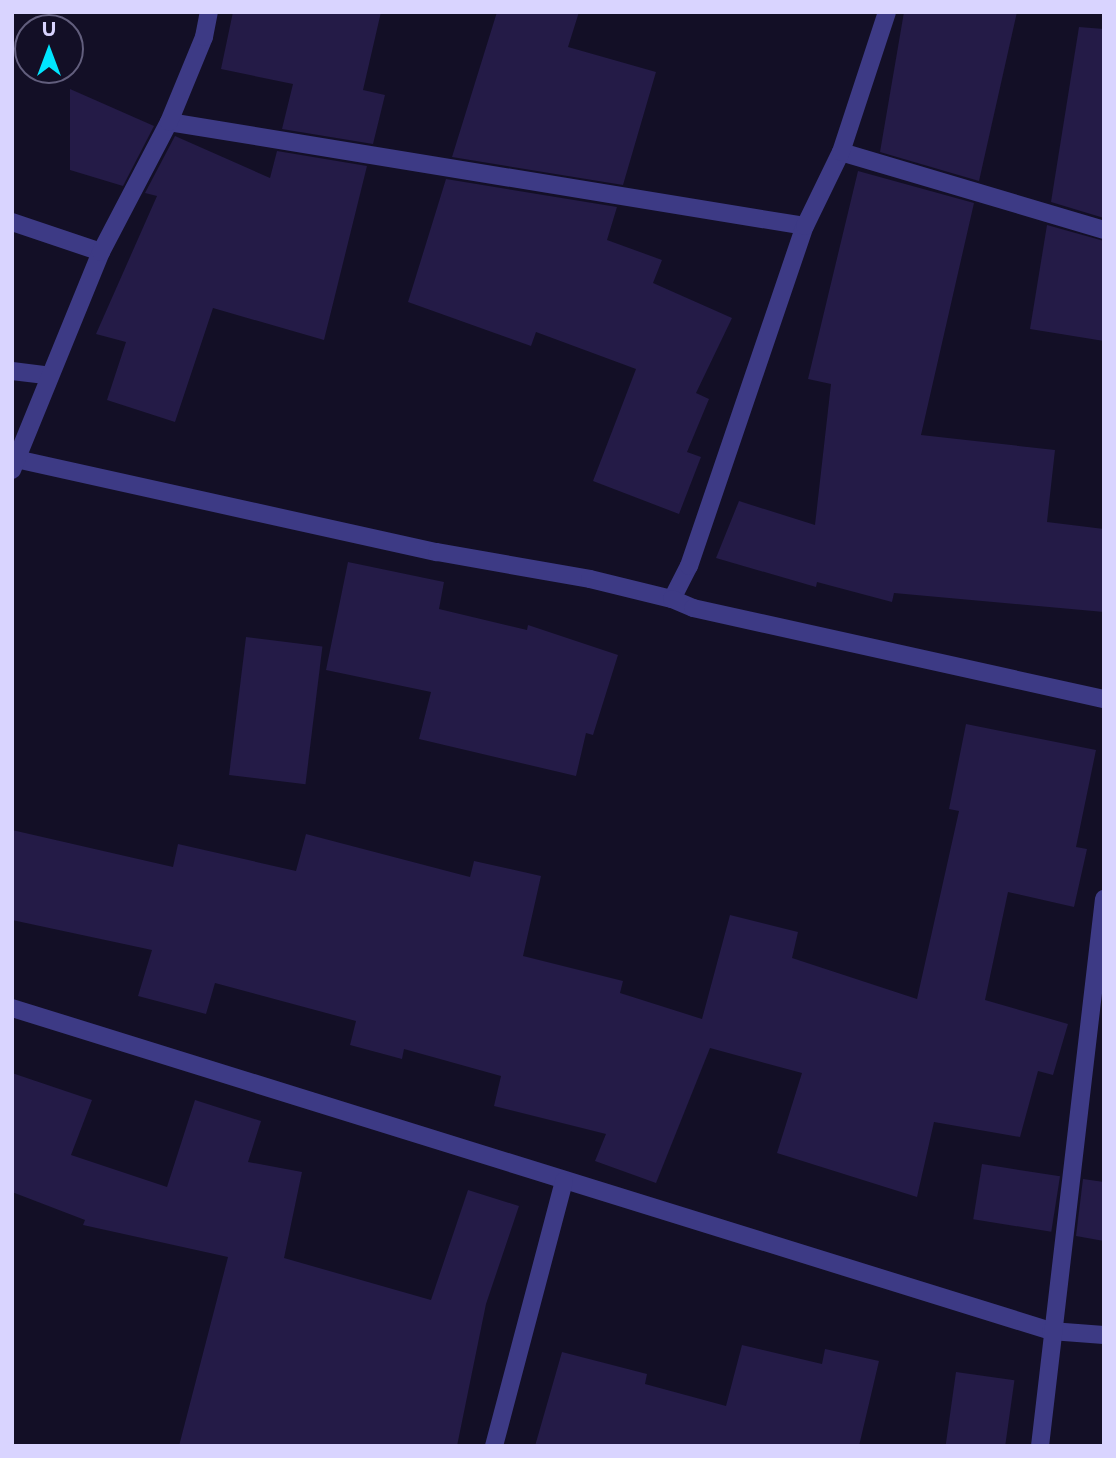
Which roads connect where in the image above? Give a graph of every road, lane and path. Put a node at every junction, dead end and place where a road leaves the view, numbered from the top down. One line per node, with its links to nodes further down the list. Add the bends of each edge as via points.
1 (209, 12): 3 (street, via 204,37)
2 (887, 12): 4 (street)
3 (169, 122): 6 (street); 8 (street)
4 (841, 152): 6 (street); 7 (street)
5 (12, 222): 8 (street)
6 (805, 226): 12 (street, via 689,566)
7 (1104, 230)
8 (101, 252): 10 (street)
9 (12, 371): 10 (street)
10 (50, 376): 11 (street)
11 (14, 464): 12 (street)
12 (672, 599): 13 (street, via 693,608)
13 (1104, 699)
14 (1104, 899): 17 (street)
15 (12, 1009): 16 (street)
16 (564, 1181): 17 (street); 19 (street)
17 (1051, 1331): 18 (street); 20 (street)
18 (1104, 1335)
19 (494, 1446)
20 (1040, 1446)

